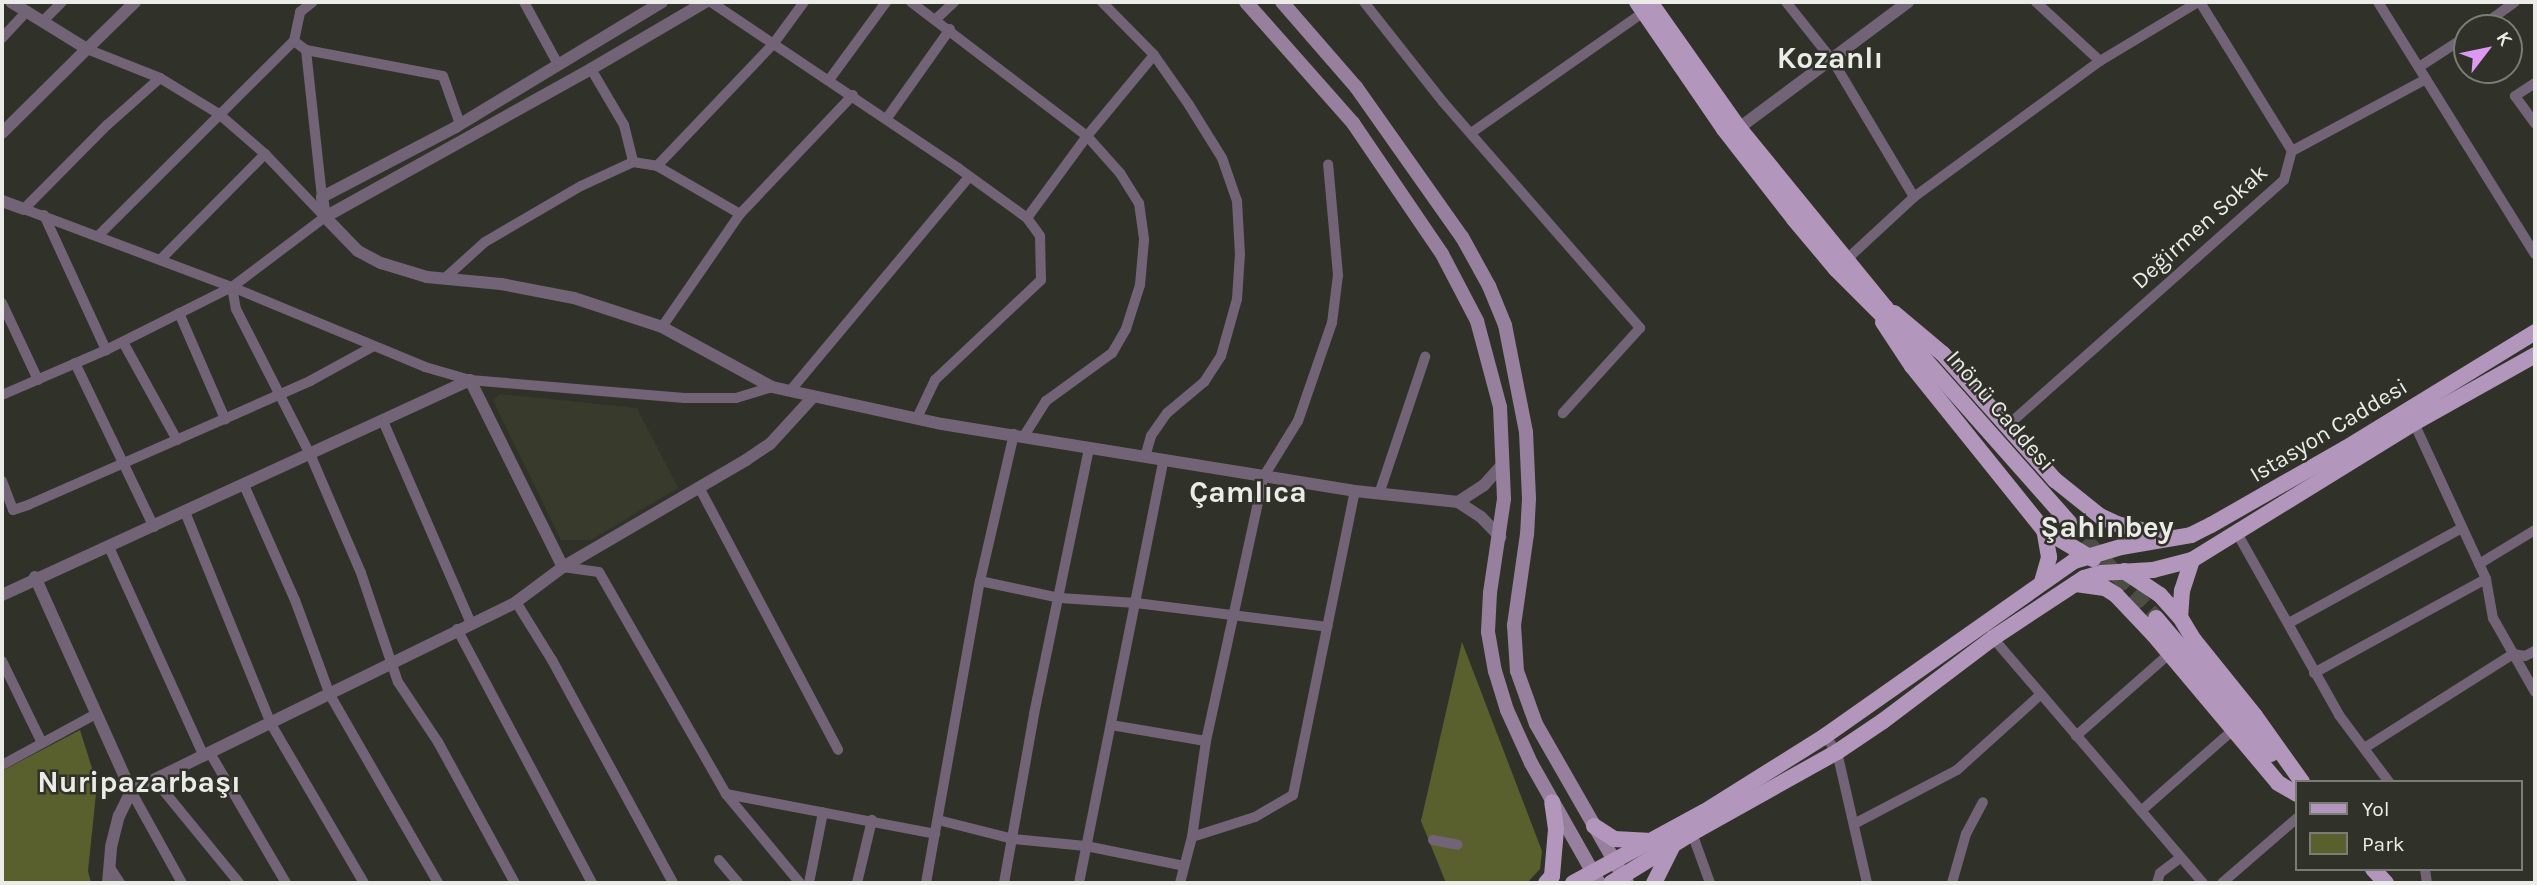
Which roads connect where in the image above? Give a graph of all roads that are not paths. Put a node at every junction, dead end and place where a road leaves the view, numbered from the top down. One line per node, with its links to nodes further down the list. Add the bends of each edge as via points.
1 (11, 2): 24 (street)
2 (62, 2): 27 (street)
3 (135, 2): 33 (street)
4 (313, 2): 30 (street, via 300,12)
5 (524, 2): 38 (street)
6 (705, 2): 40 (street)
7 (711, 2): 31 (street)
8 (804, 2): 31 (street)
9 (886, 2): 43 (street)
10 (911, 2): 26 (street)
11 (954, 2): 26 (street)
12 (1102, 2): 35 (street)
13 (1247, 2): 105 (main road, via 1353,123 1442,254 1477,321 1489,360 1500,407)
14 (1282, 2): 182 (main road, via 1356,87 1462,237 1505,325 1526,432 1529,498 1514,625 1517,671 1536,724)
15 (1364, 2): 52 (street)
16 (1786, 2): 36 (street)
17 (1908, 2): 36 (street)
18 (2036, 2): 37 (street)
19 (2199, 2): 37 (street); 54 (street)
20 (2378, 2): 39 (street)
21 (2515, 2): 25 (street)
22 (655, 4): 38 (street)
23 (1643, 5): 50 (main road); 52 (street); 75 (main road, via 1724,129 1786,209)
24 (27, 11): 27 (street); 29 (street)
25 (2498, 14)
26 (936, 19): 28 (street)
27 (44, 20): 33 (street)
28 (950, 29): 47 (street); 53 (street)
29 (2, 38)
30 (294, 41): 34 (street); 46 (street)
31 (774, 43): 43 (street); 58 (street)
32 (2453, 45): 39 (street)
33 (88, 49): 41 (street); 51 (street)
34 (306, 50): 48 (street, via 443,76); 60 (street)
35 (1154, 55): 53 (street); 102 (street, via 1222,158 1237,201 1240,254 1237,299 1221,356 1204,382 1167,413 1151,436)
36 (1833, 61): 50 (street); 61 (street)
37 (2100, 61): 61 (street)
38 (558, 65): 48 (street)
39 (2419, 67): 42 (street)
40 (591, 69): 56 (street, via 624,125); 66 (street)
41 (160, 78): 46 (street); 63 (street)
42 (2426, 79): 54 (street, Değirmen Sokak); 69 (street)
43 (829, 80): 45 (street)
44 (2535, 83): 49 (street, via 2515,96)
45 (853, 95): 47 (street); 64 (street)
46 (219, 114): 55 (street); 68 (street)
47 (887, 118): 59 (street)
48 (460, 124): 60 (street)
49 (2535, 124)
50 (1740, 128): 71 (main road)
51 (2, 133)
52 (1471, 133): 92 (street, via 1640,328)
53 (1087, 136): 67 (street); 98 (street, via 1139,203 1144,240 1140,285 1126,329 1112,353 1046,401)
54 (2292, 151): 97 (street, Değirmen Sokak, via 2284,180)
55 (265, 154): 66 (street); 70 (street)
56 (633, 162): 58 (street); 72 (street, via 581,186 485,242)
57 (1328, 164): 106 (street, via 1338,275 1332,323 1298,421)
58 (657, 166): 64 (street)
59 (969, 177): 67 (street); 88 (street)
60 (322, 197): 66 (street)
61 (1914, 197): 71 (street)
62 (2, 201): 63 (street)
63 (24, 209): 65 (street)
64 (740, 214): 77 (street)
65 (44, 215): 68 (street); 81 (street)
66 (325, 217): 72 (street, via 358,251); 73 (street)
67 (1027, 218): 93 (street, via 1040,236 1041,280 935,380)
68 (98, 236): 70 (street)
69 (2535, 254)
70 (162, 259): 73 (street)
71 (1846, 260): 75 (main road)
72 (444, 279): 77 (street, via 574,298)
73 (232, 287): 76 (street); 80 (street); 89 (street, via 236,309)
74 (2, 303): 85 (street)
75 (1882, 311): 97 (main road, via 1943,354); 114 (main road, Inönü Caddesi); 117 (main road, via 1912,366)
76 (180, 313): 79 (street); 94 (street)
77 (662, 327): 87 (street)
78 (2535, 332): 121 (main road, Istasyon Caddesi, via 2269,494 2191,535)
79 (123, 342): 81 (street); 99 (street)
80 (374, 346): 86 (street); 89 (street)
81 (106, 350): 84 (street)
82 (2535, 355): 96 (main road)
83 (1425, 357): 111 (street)
84 (75, 363): 85 (street); 104 (street)
85 (38, 380): 90 (street)
86 (470, 380): 87 (street, via 684,398 736,398); 95 (street); 126 (street)
87 (772, 387): 88 (street)
88 (790, 391): 91 (street)
89 (279, 394): 94 (street); 101 (street)
90 (2, 395)
91 (813, 397): 93 (street); 109 (street, via 770,444)
92 (1563, 413)
93 (917, 418): 98 (street)
94 (225, 419): 99 (street)
95 (383, 421): 101 (street); 140 (street)
96 (2414, 423): 116 (street); 119 (main road)
97 (2007, 425): 121 (main road, via 2055,480 2100,516)
98 (1019, 435): 100 (street); 130 (street)
99 (177, 440): 104 (street)
100 (1089, 448): 102 (street); 134 (street)
101 (310, 454): 108 (street); 149 (street, via 361,573)
102 (1145, 457): 103 (street)
103 (1163, 461): 106 (street); 136 (street)
104 (125, 463): 107 (street, via 13,510); 115 (street)
105 (1502, 465): 112 (street, via 1484,485); 120 (main road)
106 (1264, 476): 110 (street); 137 (street)
107 (2, 481)
108 (244, 485): 113 (street); 152 (street, via 295,600)
109 (700, 489): 126 (street); 163 (street)
110 (1355, 491): 111 (street); 142 (street)
111 (1379, 494): 112 (street)
112 (1458, 502): 120 (street)
113 (185, 512): 115 (street); 155 (street)
114 (2068, 522)
115 (154, 527): 122 (street)
116 (2462, 528): 125 (street); 141 (street)
117 (2044, 530): 123 (main road); 131 (main road, via 2049,557)
118 (2535, 530): 125 (street)
119 (2237, 533): 124 (main road); 141 (street)
120 (1500, 537): 174 (main road, via 1488,632 1495,671 1507,710)
121 (2172, 537): 123 (main road, Istasyon Caddesi)
122 (109, 547): 128 (street); 165 (street)
123 (2086, 557): 127 (main road); 131 (main road, Istasyon Caddesi)
124 (2192, 560): 127 (main road); 138 (main road, via 2182,590)
125 (2479, 564): 129 (street)
126 (563, 567): 135 (street); 173 (street, via 599,572)
127 (2127, 572): 132 (main road, via 2101,573); 138 (main road)
128 (35, 577): 133 (street); 154 (street)
129 (2486, 579): 147 (street, via 2493,618); 150 (street)
130 (980, 581): 134 (street); 180 (street)
131 (2042, 582): 158 (main road, Istasyon Caddesi)
132 (2076, 584): 144 (main road); 146 (main road, via 2105,588 2116,595)
133 (2, 595)
134 (1060, 598): 136 (street); 186 (street)
135 (516, 602): 140 (street); 208 (street)
136 (1136, 603): 137 (street); 156 (street)
137 (1233, 615): 142 (street); 160 (street)
138 (2180, 617): 168 (main road)
139 (2156, 618): 170 (main road)
140 (471, 623): 143 (street)
141 (2289, 623): 150 (street)
142 (1328, 628): 185 (street, via 1293,795 1255,817)
143 (457, 629): 149 (street); 207 (street)
144 (1993, 638): 153 (street); 164 (main road)
145 (2535, 651): 147 (street, via 2525,656)
146 (2169, 654): 157 (main road); 159 (street)
147 (2513, 654): 151 (street); 162 (street)
148 (2, 661): 161 (street)
149 (391, 664): 152 (street); 206 (street)
150 (2314, 673): 162 (street, via 2350,732)
151 (2535, 692)
152 (330, 695): 155 (street); 205 (street)
153 (2040, 695): 159 (street); 181 (street, via 1957,770)
154 (96, 714): 161 (street); 171 (street)
155 (271, 724): 165 (street); 204 (street)
156 (1111, 725): 160 (street); 191 (street)
157 (2234, 730): 172 (main road, via 2278,783); 176 (street)
158 (1825, 736): 164 (street); 188 (main road, Istasyon Caddesi)
159 (2076, 736): 176 (street)
160 (1206, 741): 185 (street)
161 (42, 743): 166 (street)
162 (2366, 747): 169 (street)
163 (838, 750)
164 (1837, 752): 181 (street); 183 (main road)
165 (207, 755): 167 (street); 203 (street)
166 (2, 765)
167 (154, 779): 171 (street); 202 (street)
168 (2301, 780)
169 (2388, 780)
170 (2296, 784)
171 (131, 791): 195 (street, via 119,816); 201 (street)
172 (2296, 793)
173 (726, 794): 177 (street); 210 (street)
174 (1552, 802): 197 (main road); 217 (main road, via 1556,829 1552,876)
175 (1983, 802): 222 (street, via 1966,834)
176 (2141, 811): 192 (street)
177 (823, 812): 179 (street); 211 (street)
178 (2296, 818): 225 (street)
179 (872, 820): 184 (street); 212 (street)
180 (938, 820): 184 (street); 186 (street)
181 (1854, 824): 221 (street)
182 (1594, 826): 188 (main road, via 1614,839); 194 (main road)
183 (1692, 833): 189 (main road); 220 (street)
184 (935, 834): 213 (street)
185 (1192, 837): 196 (street)
186 (1013, 839): 191 (street); 214 (street)
187 (1433, 840): 190 (street)
188 (1647, 841): 194 (main road, Istasyon Caddesi)
189 (1673, 844): 198 (main road); 219 (main road)
190 (1458, 845)
191 (1086, 846): 196 (street); 215 (street)
192 (2180, 858): 223 (street, via 2160,873); 224 (street)
193 (719, 860): 209 (street)
194 (1614, 861): 197 (main road, Istasyon Caddesi); 198 (main road)
195 (108, 864): 199 (street); 200 (street)
196 (1184, 866): 216 (street)
197 (1596, 878): 218 (main road, Istasyon Caddesi)
198 (1621, 881)
199 (108, 883)
200 (120, 883)
201 (182, 883)
202 (239, 883)
203 (286, 883)
204 (364, 883)
205 (438, 883)
206 (514, 883)
207 (592, 883)
208 (673, 883)
209 (738, 883)
210 (800, 883)
211 (809, 883)
212 (857, 883)
213 (926, 883)
214 (1004, 883)
215 (1079, 883)
216 (1181, 883)
217 (1546, 883)
218 (1573, 883)
219 (1654, 883)
220 (1710, 883)
221 (1867, 883)
222 (1952, 883)
223 (2157, 883)
224 (2203, 883)
225 (2222, 883)

